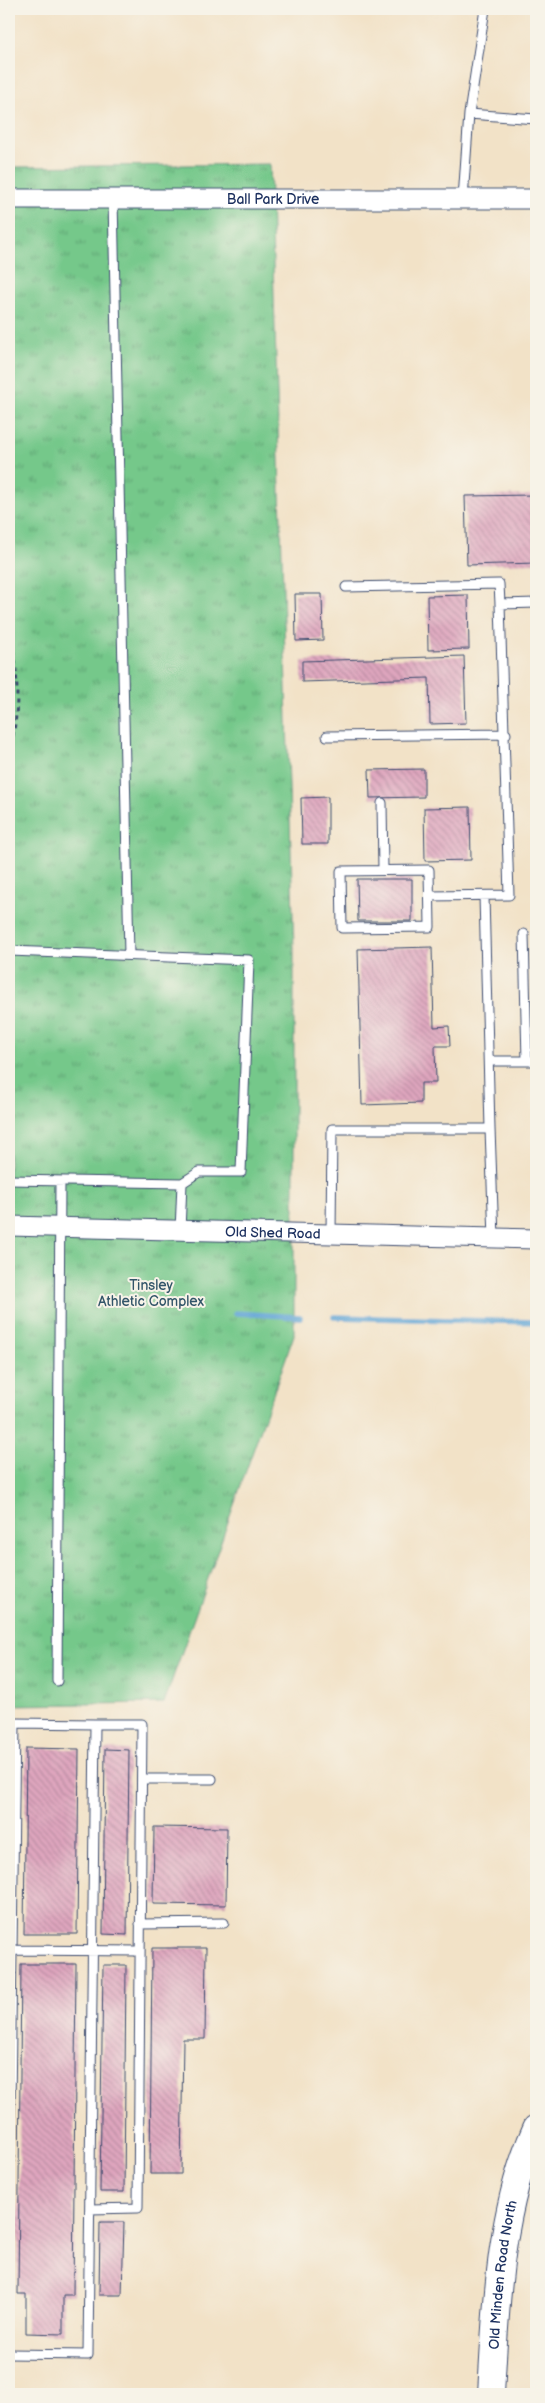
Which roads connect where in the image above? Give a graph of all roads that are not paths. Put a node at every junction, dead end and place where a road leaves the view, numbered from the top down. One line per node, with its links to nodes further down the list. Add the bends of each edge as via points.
1 (485, 9): 2 (lane)
2 (469, 114): 3 (lane); 5 (lane)
3 (536, 119)
4 (113, 198): 5 (street, Ball Park Drive); 6 (street, Ball Park Drive); 19 (lane)
5 (463, 198): 7 (street, Ball Park Drive)
6 (9, 199)
7 (536, 199)
8 (346, 587): 10 (lane, via 500,584)
9 (536, 603): 10 (lane)
10 (500, 604): 11 (lane)
11 (506, 734): 12 (lane); 16 (lane, via 509,895)
12 (327, 736)
13 (382, 803): 14 (lane)
14 (383, 870): 15 (lane, via 429,870); 15 (lane, via 342,870 342,928 430,926)
15 (430, 896): 16 (lane)
16 (484, 896): 20 (lane)
17 (524, 934): 21 (lane)
18 (9, 951): 19 (lane)
19 (129, 955): 25 (lane, via 248,960 240,1172 199,1172)
20 (489, 1061): 21 (lane); 22 (lane)
21 (532, 1061)
22 (490, 1129): 29 (lane, via 332,1129); 30 (lane)
23 (9, 1180): 24 (lane)
24 (60, 1181): 25 (lane); 27 (lane)
25 (182, 1183): 28 (lane)
26 (9, 1226): 27 (street, Old Shed Road)
27 (59, 1227): 28 (street, Old Shed Road); 32 (lane)
28 (180, 1231): 29 (street, Old Shed Road)
29 (332, 1234): 30 (street, Old Shed Road)
30 (494, 1238): 31 (street, Old Shed Road)
31 (536, 1239)
32 (57, 1681)
33 (95, 1724): 34 (lane, via 142,1724); 36 (lane, via 14,1723); 40 (lane)
34 (142, 1779): 35 (lane); 38 (lane)
35 (212, 1779)
36 (11, 1831): 39 (lane)
37 (224, 1923): 38 (lane)
38 (140, 1924): 41 (lane)
39 (12, 1950): 40 (lane); 43 (lane)
40 (93, 1950): 41 (lane); 44 (lane)
41 (140, 1951): 44 (lane, via 138,2208)
42 (536, 2128): 46 (street, Old Minden Road North, via 515,2191 502,2255)
43 (9, 2182)
44 (90, 2209): 45 (lane, via 88,2355)
45 (9, 2354)
46 (491, 2394)

